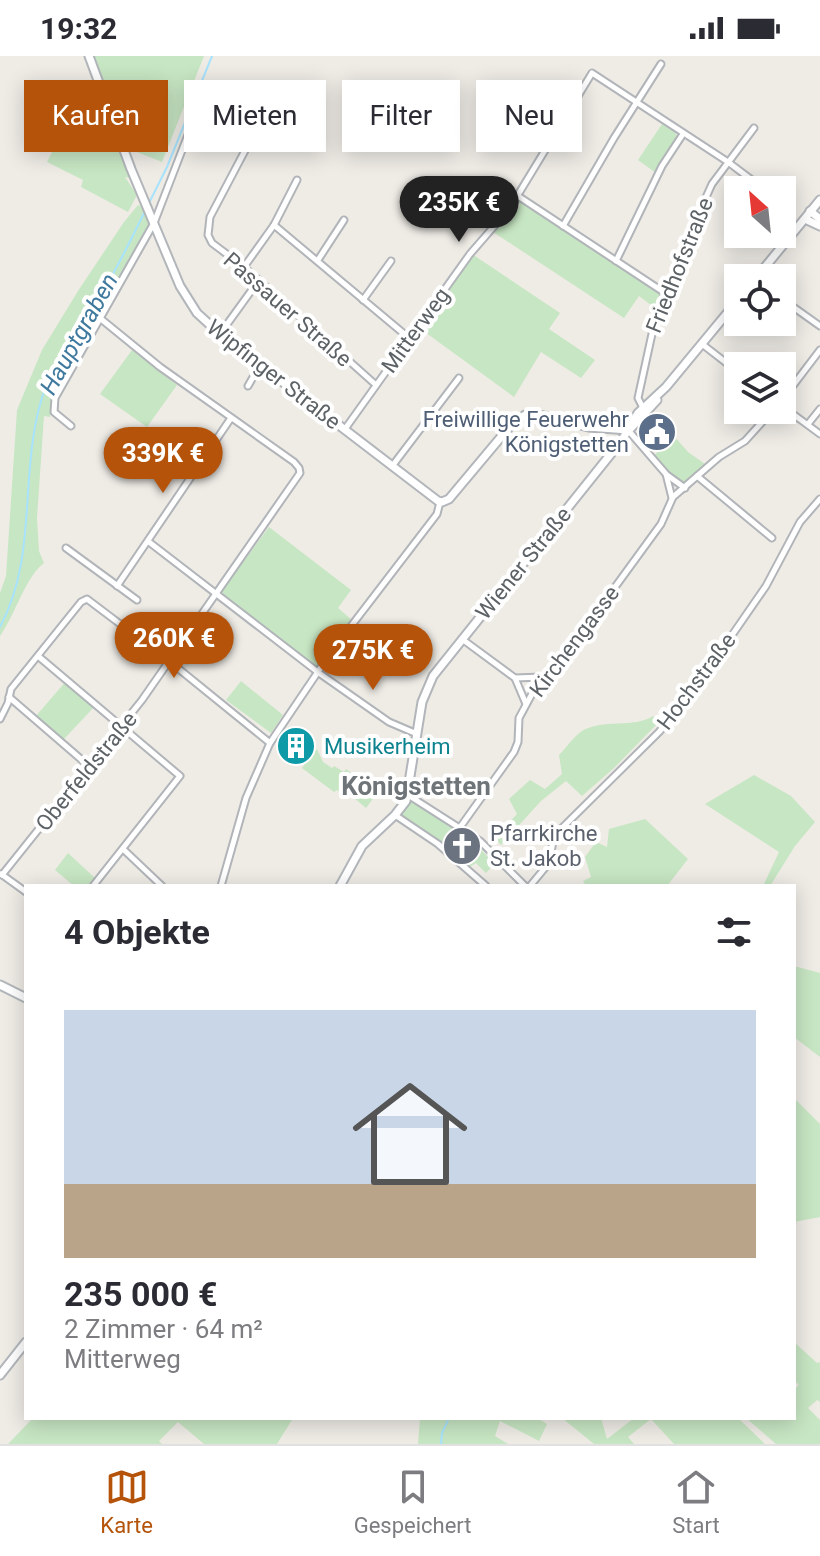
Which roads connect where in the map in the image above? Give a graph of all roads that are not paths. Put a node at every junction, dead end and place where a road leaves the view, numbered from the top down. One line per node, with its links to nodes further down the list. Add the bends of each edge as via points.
1 (89, 56): 17 (main road, Wipfinger Straße)
2 (661, 64): 3 (street)
3 (636, 102): 5 (street); 11 (street, Mitterweg, via 592,73); 19 (street)
4 (754, 128): 8 (street, Friedhofstraße)
5 (683, 134): 8 (street); 23 (street)
6 (184, 145): 17 (street)
7 (244, 152): 25 (street, Passauer Straße, via 208,230 217,248)
8 (728, 162): 9 (street); 27 (street, Friedhofstraße, via 712,184)
9 (746, 176)
10 (297, 180): 18 (street)
11 (518, 196): 19 (street); 34 (street, Mitterweg)
12 (820, 200): 13 (main road)
13 (810, 211): 14 (main road); 15 (main road)
14 (805, 219): 20 (main road); 24 (main road)
15 (820, 219)
16 (344, 220): 21 (street)
17 (154, 222): 31 (street); 33 (main road, Wipfinger Straße, via 189,302)
18 (274, 225): 21 (street); 25 (street)
19 (563, 226): 23 (street)
20 (820, 226)
21 (318, 260): 28 (street)
22 (391, 261): 28 (street)
23 (616, 261): 27 (street)
24 (768, 264)
25 (244, 267): 26 (street, Passauer Straße)
26 (259, 280): 33 (street); 41 (street, Passauer Straße)
27 (665, 293): 44 (street, Friedhofstraße, via 638,398)
28 (363, 300): 34 (street)
29 (796, 309): 32 (street)
30 (724, 317): 35 (main road, Wiener Straße)
31 (101, 319): 46 (street); 49 (street, via 55,398 54,412)
32 (820, 326)
33 (220, 334): 38 (main road, Wipfinger Straße)
34 (409, 338): 41 (street, Mitterweg)
35 (702, 344): 37 (street); 44 (main road, Wiener Straße)
36 (820, 350): 40 (street)
37 (724, 361)
38 (260, 365): 42 (street); 50 (main road, Wipfinger Straße)
39 (459, 378): 53 (street)
40 (796, 382)
41 (376, 385): 50 (street, Mitterweg)
42 (248, 386)
43 (820, 409): 48 (street)
44 (645, 410): 51 (main road, Wiener Straße)
45 (796, 416): 48 (street)
46 (231, 418): 61 (street); 64 (street, Oberfeldstraße, via 299,468 295,483)
47 (760, 424): 55 (street, Kirchengasse)
48 (808, 424): 52 (street)
49 (71, 426)
50 (345, 429): 53 (main road, Wipfinger Straße)
51 (628, 430): 54 (street); 59 (main road, via 525,415 449,499); 66 (main road, Wiener Straße)
52 (820, 434)
53 (393, 465): 59 (main road, Wipfinger Straße)
54 (666, 474): 56 (street); 57 (street)
55 (697, 476): 56 (street, Kirchengasse); 60 (street)
56 (685, 488): 57 (street, Kirchengasse)
57 (672, 499): 70 (street, Kirchengasse, via 661,524 587,626)
58 (820, 499): 90 (street, Hochstraße, via 800,522 766,586 690,696 554,836 549,863)
59 (440, 502): 69 (street, via 437,514)
60 (772, 538)
61 (149, 542): 63 (street); 64 (street)
62 (66, 548): 63 (street)
63 (117, 586): 65 (street)
64 (216, 592): 68 (street, Oberfeldstraße); 69 (street)
65 (137, 600)
66 (462, 639): 71 (street); 76 (main road, Wiener Straße, via 428,685)
67 (38, 656): 68 (street, via 87,599); 72 (street); 75 (street)
68 (169, 661): 75 (street, Oberfeldstraße); 77 (street)
69 (319, 673): 76 (street, via 389,722); 77 (street)
70 (543, 676): 71 (street); 73 (street, Kirchengasse)
71 (515, 678): 73 (street)
72 (9, 697): 74 (street); 78 (street)
73 (526, 705): 81 (street, Kirchengasse, via 514,752)
74 (0, 719)
75 (122, 727): 78 (street, Oberfeldstraße); 82 (street, via 180,776)
76 (417, 734): 79 (main road, Wiener Straße)
77 (270, 743): 86 (street, via 246,798)
78 (90, 767): 83 (street, Oberfeldstraße)
79 (408, 795): 80 (main road); 81 (street)
80 (395, 815): 87 (main road, via 362,846); 88 (street)
81 (461, 826): 89 (street)
82 (123, 849): 84 (street); 85 (street)
83 (1, 874): 91 (street)
84 (95, 884)
85 (160, 884)
86 (222, 884)
87 (341, 884)
88 (484, 884)
89 (521, 884)
90 (523, 884)
91 (24, 891)
92 (0, 985): 93 (main road)
93 (24, 997)
94 (24, 1345): 95 (main road)
95 (0, 1375)

